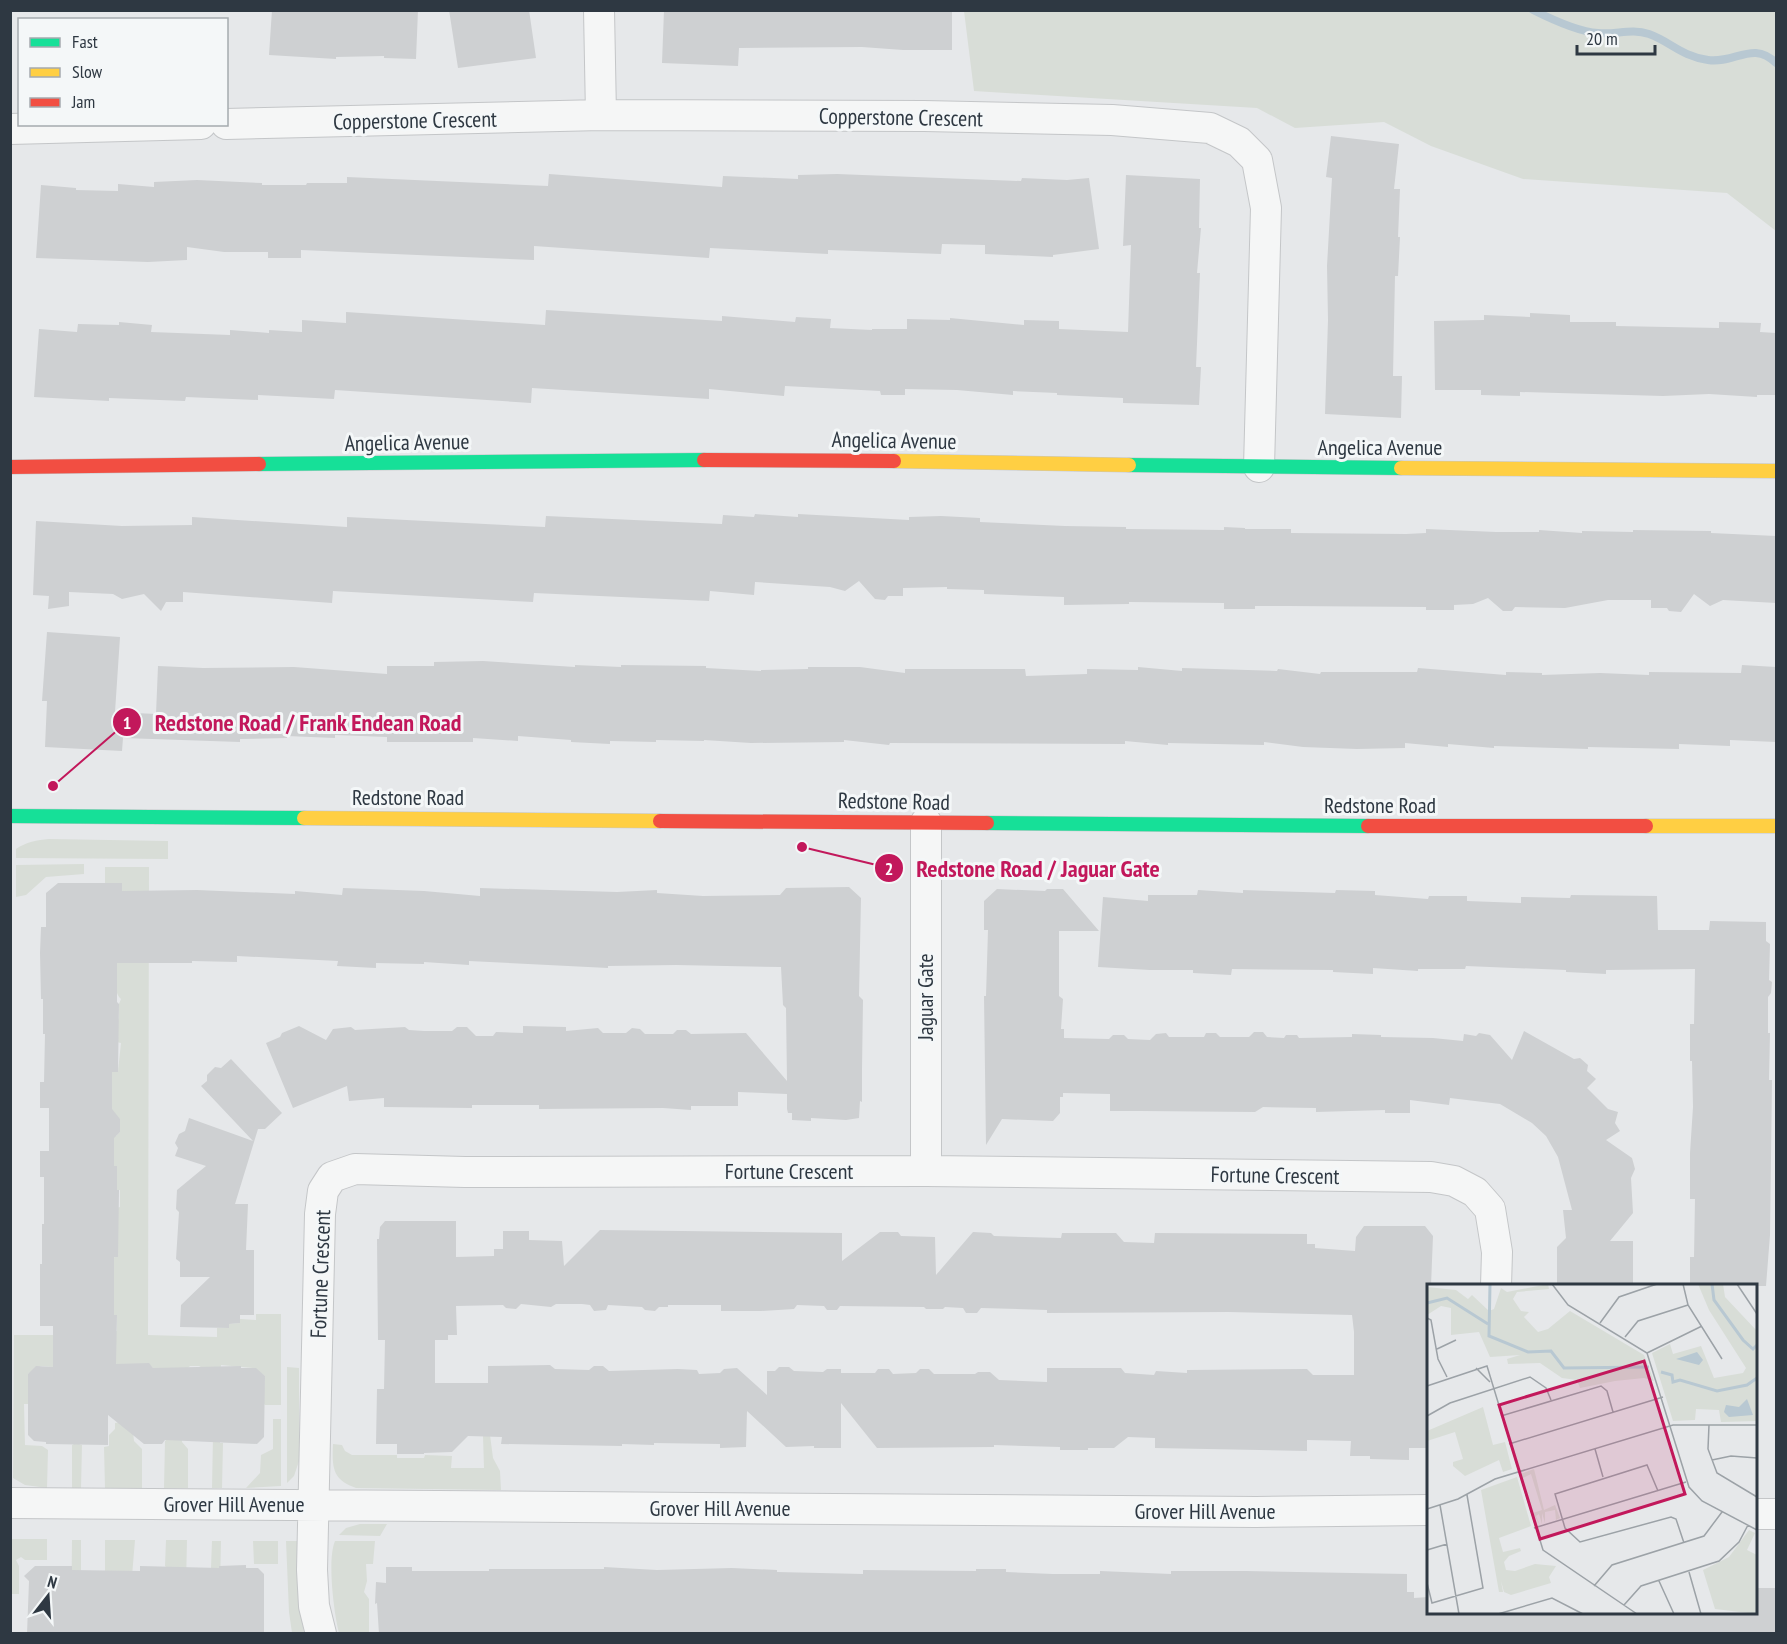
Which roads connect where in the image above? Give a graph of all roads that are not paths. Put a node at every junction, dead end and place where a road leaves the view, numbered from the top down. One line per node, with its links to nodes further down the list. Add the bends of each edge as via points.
1 (599, 10): 2 (street)
2 (601, 115): 3 (street, Copperstone Crescent); 7 (street, Copperstone Crescent, via 1112,120 1210,128 1239,142 1257,160 1266,208)
3 (228, 124)
4 (125, 126): 5 (street)
5 (10, 129)
6 (10, 467): 7 (street, Angelica Avenue, via 759,459)
7 (1259, 467): 8 (street, Angelica Avenue)
8 (1776, 471)
9 (10, 816): 10 (street, Redstone Road)
10 (926, 822): 11 (street, Redstone Road); 12 (street, Jaguar Gate)
11 (1776, 826)
12 (926, 1171): 13 (street, Fortune Crescent, via 1390,1176 1454,1181 1475,1192 1490,1209 1497,1252); 15 (street, Fortune Crescent, via 355,1169 332,1177 323,1191 320,1214)
13 (1496, 1284)
14 (10, 1503): 15 (street, Grover Hill Avenue)
15 (315, 1504): 16 (street, Grover Hill Avenue); 19 (street, via 312,1570 314,1606)
16 (1427, 1510)
17 (1757, 1514): 18 (street)
18 (1776, 1514)
19 (321, 1634)

